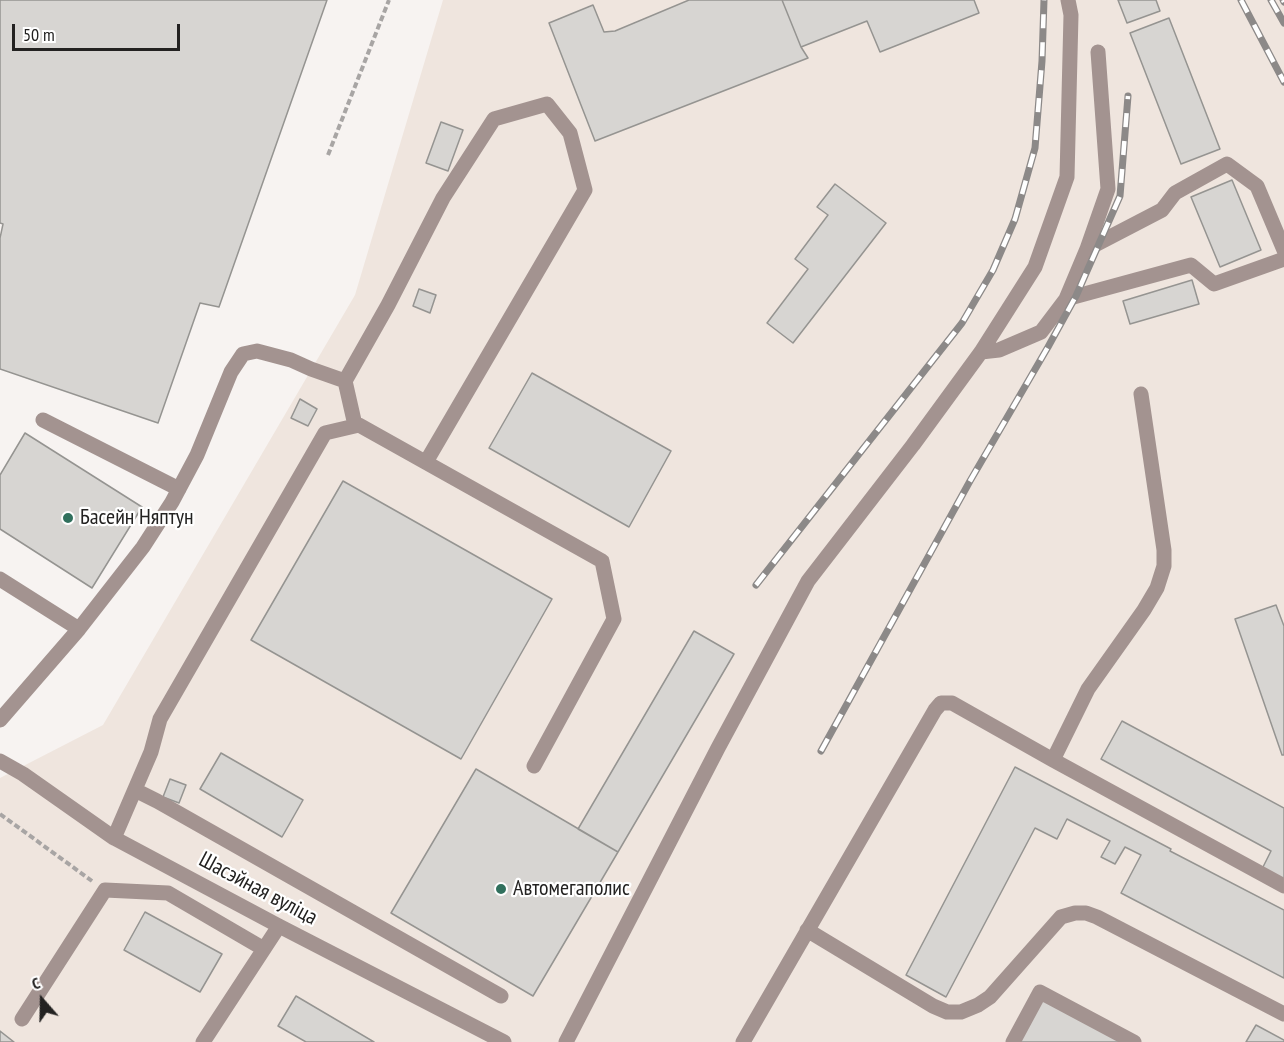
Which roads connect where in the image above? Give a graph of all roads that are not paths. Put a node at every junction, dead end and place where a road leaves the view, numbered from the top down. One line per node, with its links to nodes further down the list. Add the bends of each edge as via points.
1 (1068, 0): 7 (street, via 1071,15 1067,177 1035,267)
2 (1098, 52): 3 (street, via 1108,189)
3 (1088, 249): 4 (street, via 1161,210 1174,193 1227,164 1257,186); 6 (street)
4 (1284, 250)
5 (1284, 259): 6 (street, via 1214,285 1191,265)
6 (1065, 299): 7 (street, via 1041,332 999,350)
7 (981, 352): 31 (street, via 808,581)
8 (345, 381): 11 (street); 12 (street, via 443,198 494,119 547,104 570,133 585,190); 13 (street, via 291,360 256,351 243,354 231,372)
9 (1141, 394): 17 (street, via 1164,566 1144,610 1088,689)
10 (43, 420): 13 (street)
11 (355, 425): 12 (street); 20 (street, via 325,433 160,719)
12 (426, 462): 19 (street, via 602,561 614,619)
13 (179, 489): 15 (street, via 143,547)
14 (0, 579): 15 (street)
15 (79, 629): 16 (street)
16 (0, 720)
17 (1053, 760): 22 (street); 24 (street, via 952,703 940,703)
18 (0, 761): 21 (street, Шасэйная вуліца)
19 (534, 766)
20 (135, 790): 21 (street); 26 (street)
21 (114, 838): 23 (street, Шасэйная вуліца)
22 (1284, 886)
23 (279, 926): 25 (street); 30 (street, Шасэйная вуліца)
24 (807, 930): 27 (street, via 933,1006 961,1012 990,997 1061,917 1086,913); 32 (street)
25 (264, 949): 28 (street, via 168,893 105,890); 29 (street)
26 (501, 996)
27 (1284, 1014)
28 (22, 1019)
29 (203, 1042)
30 (504, 1042)
31 (566, 1042)
32 (743, 1042)
33 (1013, 1042): 34 (street, via 1040,993)
34 (1134, 1042)

